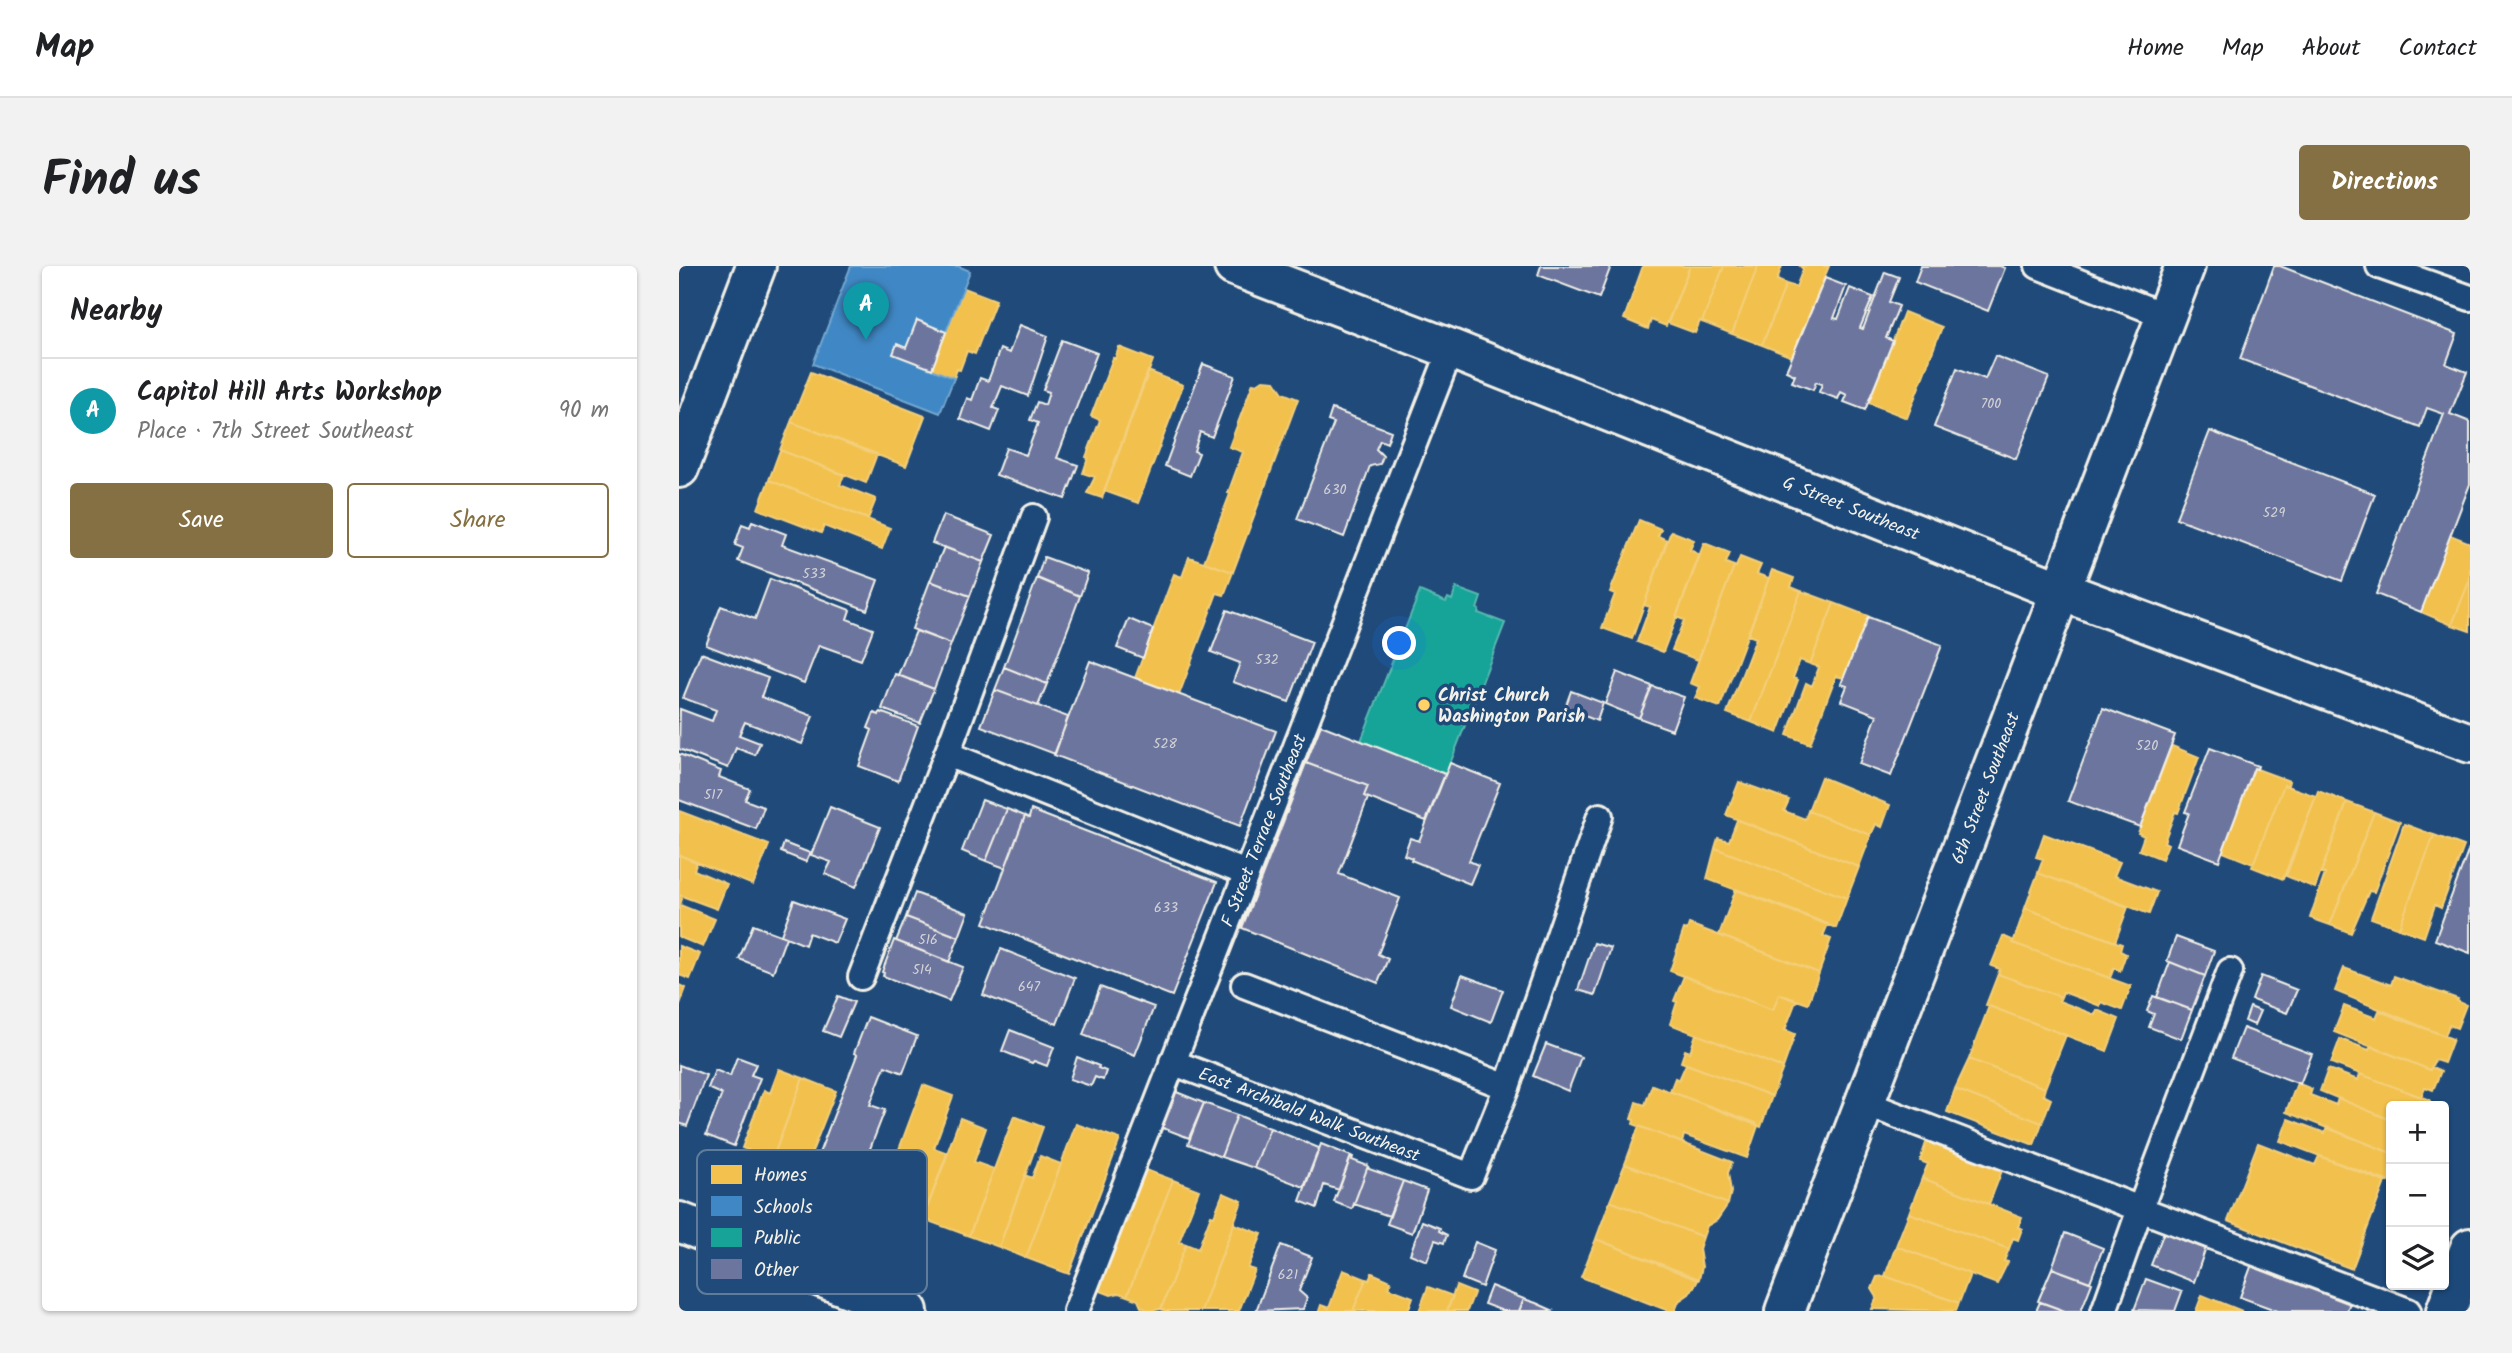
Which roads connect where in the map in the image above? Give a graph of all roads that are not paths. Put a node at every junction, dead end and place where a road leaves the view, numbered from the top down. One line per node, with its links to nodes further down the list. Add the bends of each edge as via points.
1 (756, 266): 9 (street)
2 (1234, 266): 8 (street, G Street Southeast)
3 (2038, 266): 7 (lane)
4 (2185, 266): 7 (street, 6th Street Southeast)
5 (2379, 266): 6 (lane)
6 (2470, 298)
7 (2166, 316): 11 (street, 6th Street Southeast)
8 (1451, 349): 11 (street, G Street Southeast); 15 (lane, F Street Terrace Southeast)
9 (679, 468)
10 (1034, 517): 13 (lane)
11 (2062, 591): 12 (street, G Street Southeast); 21 (street, 6th Street Southeast)
12 (2470, 743)
13 (947, 754): 15 (lane); 17 (lane)
14 (1600, 816): 20 (lane)
15 (1246, 873): 19 (lane, F Street Terrace Southeast)
16 (2230, 971): 22 (lane)
17 (860, 977)
18 (1244, 985): 20 (lane)
19 (1172, 1062): 20 (lane, East Archibald Walk Southeast, via 1471,1176); 28 (lane, F Street Terrace Southeast)
20 (1507, 1087)
21 (1865, 1103): 22 (lane); 29 (street, 6th Street Southeast)
22 (2140, 1209): 30 (lane); 31 (lane)
23 (679, 1222): 24 (street)
24 (697, 1229)
25 (2470, 1248): 32 (street)
26 (864, 1294): 27 (street)
27 (908, 1311)
28 (1076, 1311)
29 (1785, 1311)
30 (2104, 1311)
31 (2408, 1311)
32 (2446, 1311)

